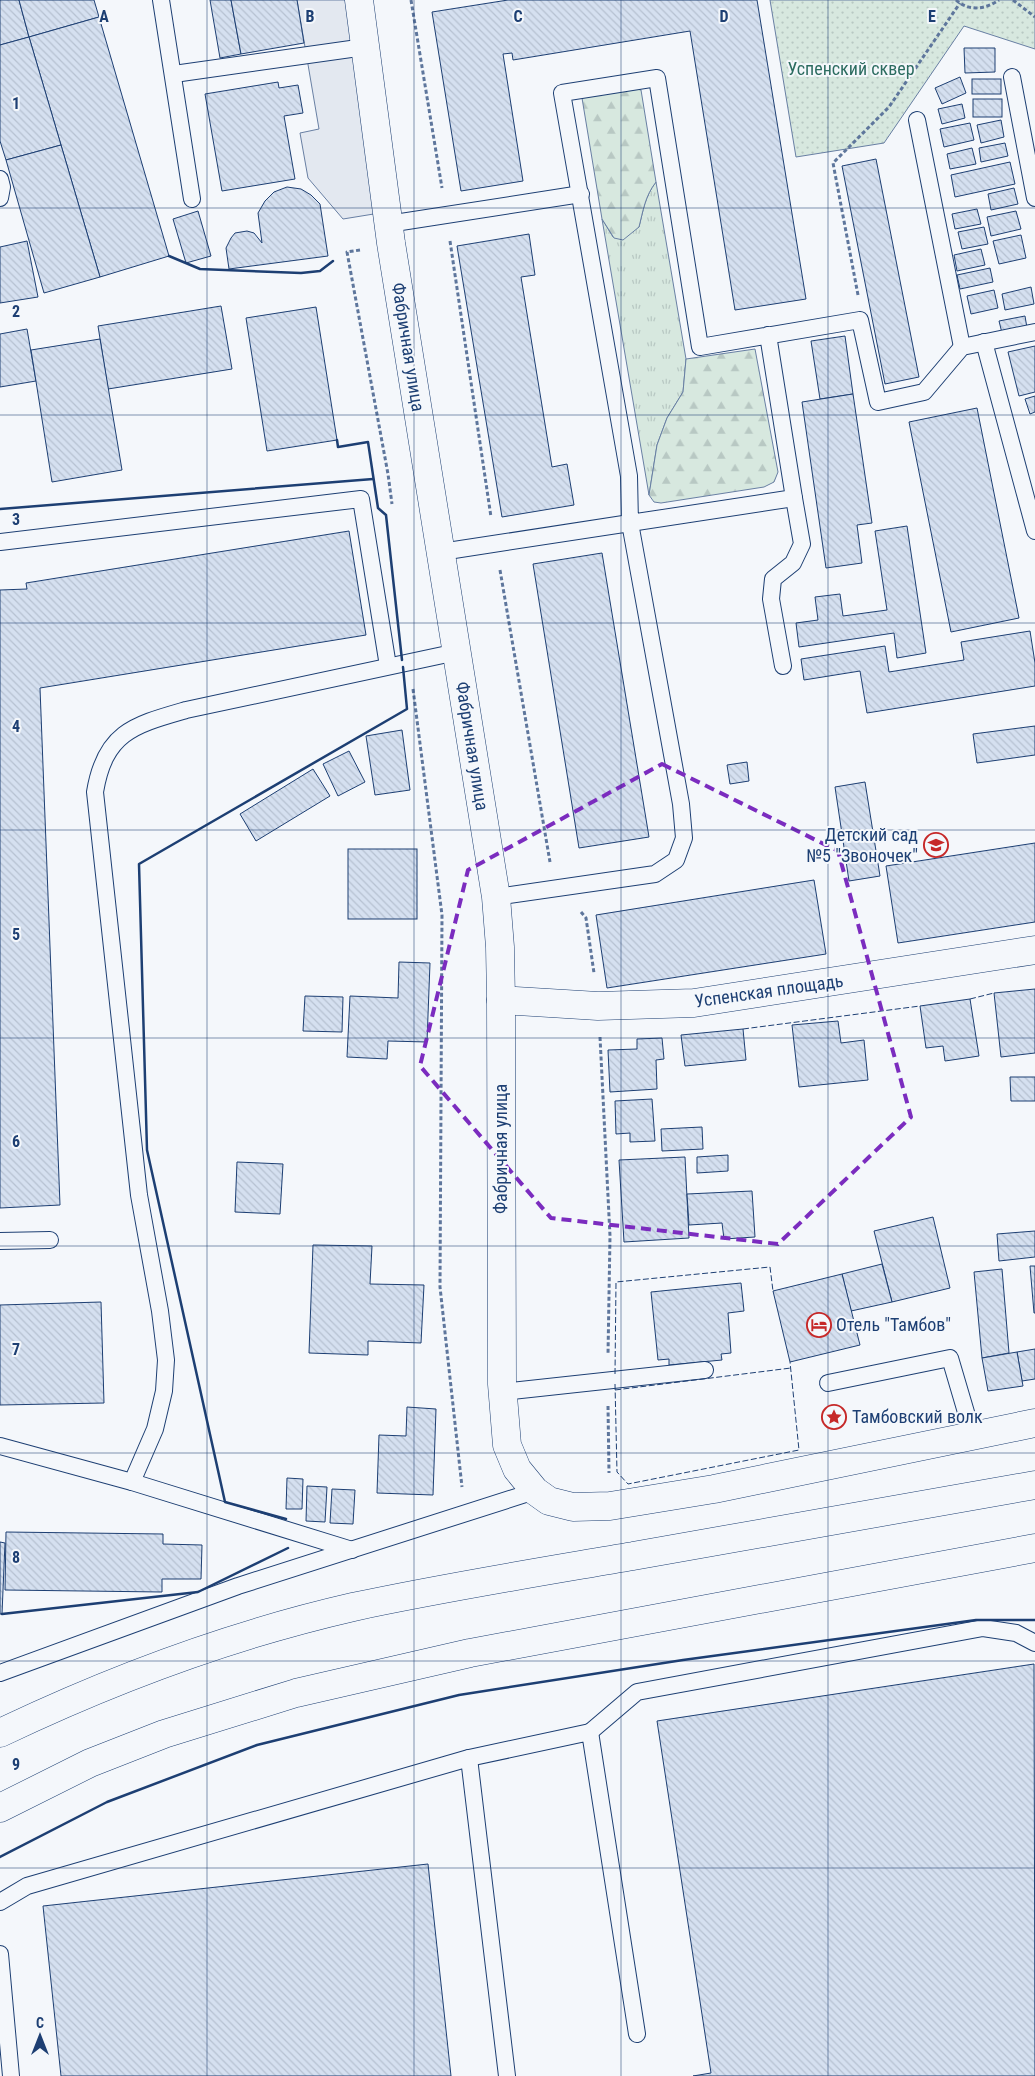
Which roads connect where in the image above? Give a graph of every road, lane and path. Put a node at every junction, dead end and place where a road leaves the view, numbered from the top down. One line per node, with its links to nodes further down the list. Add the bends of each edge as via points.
1 (161, 0): 9 (lane)
2 (359, 0): 8 (street, Фабричная улица)
3 (411, 0): 17 (path)
4 (999, 0): 6 (path, via 990,6 975,8)
5 (1013, 0): 7 (path)
6 (958, 1): 19 (path, via 889,107 832,164)
7 (1035, 17)
8 (365, 47): 9 (lane); 18 (street, Фабричная улица)
9 (174, 74): 16 (lane)
10 (1012, 77): 15 (lane)
11 (917, 120): 23 (lane)
12 (0, 179): 14 (lane)
13 (581, 194): 17 (lane); 21 (lane, via 562,93 657,78 700,346); 26 (lane, via 629,476)
14 (0, 198)
15 (1035, 198)
16 (192, 199)
17 (446, 215): 18 (lane); 29 (path)
18 (389, 234): 25 (path, via 347,252 388,474); 30 (street, Фабричная улица)
19 (860, 320): 21 (lane); 23 (lane, via 878,402 924,392)
20 (1035, 332): 22 (lane)
21 (768, 335): 24 (lane)
22 (984, 342): 23 (lane); 27 (lane)
23 (962, 346)
24 (794, 498): 26 (lane); 33 (lane, via 802,544 793,563 773,579 771,599)
25 (392, 512)
26 (630, 523): 29 (lane); 35 (lane, via 682,804 684,838 676,860 654,874)
27 (1035, 531)
28 (0, 542): 32 (lane, via 361,499)
29 (495, 544): 30 (lane); 35 (path, via 550,862)
30 (441, 552): 31 (street, Фабричная улица)
31 (457, 652): 32 (lane); 36 (street, Фабричная улица)
32 (388, 666): 49 (lane, via 148,721 128,731 108,749 98,771 95,792 139,1195 166,1360 164,1391 155,1429)
33 (783, 666)
34 (413, 686): 53 (path, via 442,915 440,1287)
35 (564, 887): 36 (lane); 39 (path, via 586,918)
36 (496, 897): 38 (street, Фабричная улица)
37 (1035, 950): 39 (street, Успенская площадь, via 694,1004)
38 (501, 1000): 39 (street, Успенская площадь); 45 (street, Фабричная улица)
39 (598, 1006): 43 (path, via 610,1236)
40 (50, 1240): 41 (lane)
41 (0, 1241)
42 (705, 1370): 43 (lane)
43 (607, 1381): 45 (lane); 52 (path)
44 (828, 1383): 47 (lane, via 950,1358)
45 (502, 1392): 51 (street, Фабричная улица, via 507,1445 517,1469)
46 (1035, 1423): 47 (street)
47 (973, 1436): 52 (street, via 714,1489)
48 (0, 1446): 49 (lane)
49 (132, 1482): 55 (lane)
50 (1035, 1485): 59 (street, via 352,1608 249,1636 151,1668)
51 (535, 1491): 52 (street, via 549,1501 573,1507); 53 (lane)
52 (610, 1506)
53 (465, 1513): 55 (lane)
54 (1035, 1548): 61 (street, via 470,1653 296,1693 164,1734 90,1763)
55 (352, 1550): 57 (lane, via 238,1586)
56 (1035, 1643): 58 (lane, via 1016,1633 983,1628 637,1692)
57 (0, 1673)
58 (590, 1732): 60 (lane); 64 (lane)
59 (0, 1733)
60 (469, 1758): 62 (lane, via 27,1886); 66 (lane)
61 (0, 1808)
62 (0, 1902)
63 (0, 1954): 65 (lane)
64 (637, 2034)
65 (11, 2076)
66 (507, 2076)

